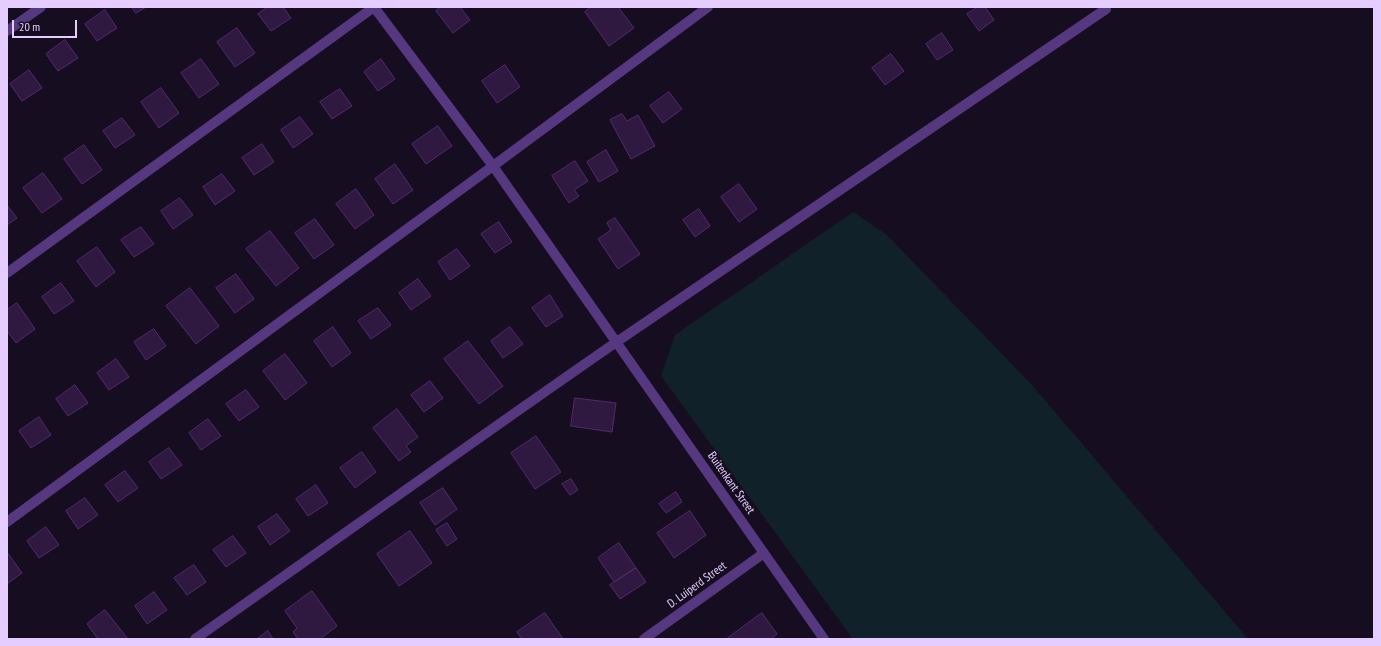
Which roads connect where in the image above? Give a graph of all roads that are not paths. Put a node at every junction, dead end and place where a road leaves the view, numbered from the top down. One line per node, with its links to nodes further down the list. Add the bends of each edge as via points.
1 (41, 7): 5 (street)
2 (374, 7): 6 (street, Buitenkant Street); 7 (street)
3 (708, 7): 6 (street)
4 (1105, 7): 8 (street, via 996,85 868,169)
5 (7, 32)
6 (493, 166): 8 (street, Buitenkant Street); 9 (street)
7 (7, 273)
8 (616, 342): 10 (street, Buitenkant Street); 11 (street)
9 (7, 522)
10 (764, 553): 12 (street, D. Luiperd Street); 13 (street, Buitenkant Street)
11 (195, 639)
12 (644, 639)
13 (824, 639)

